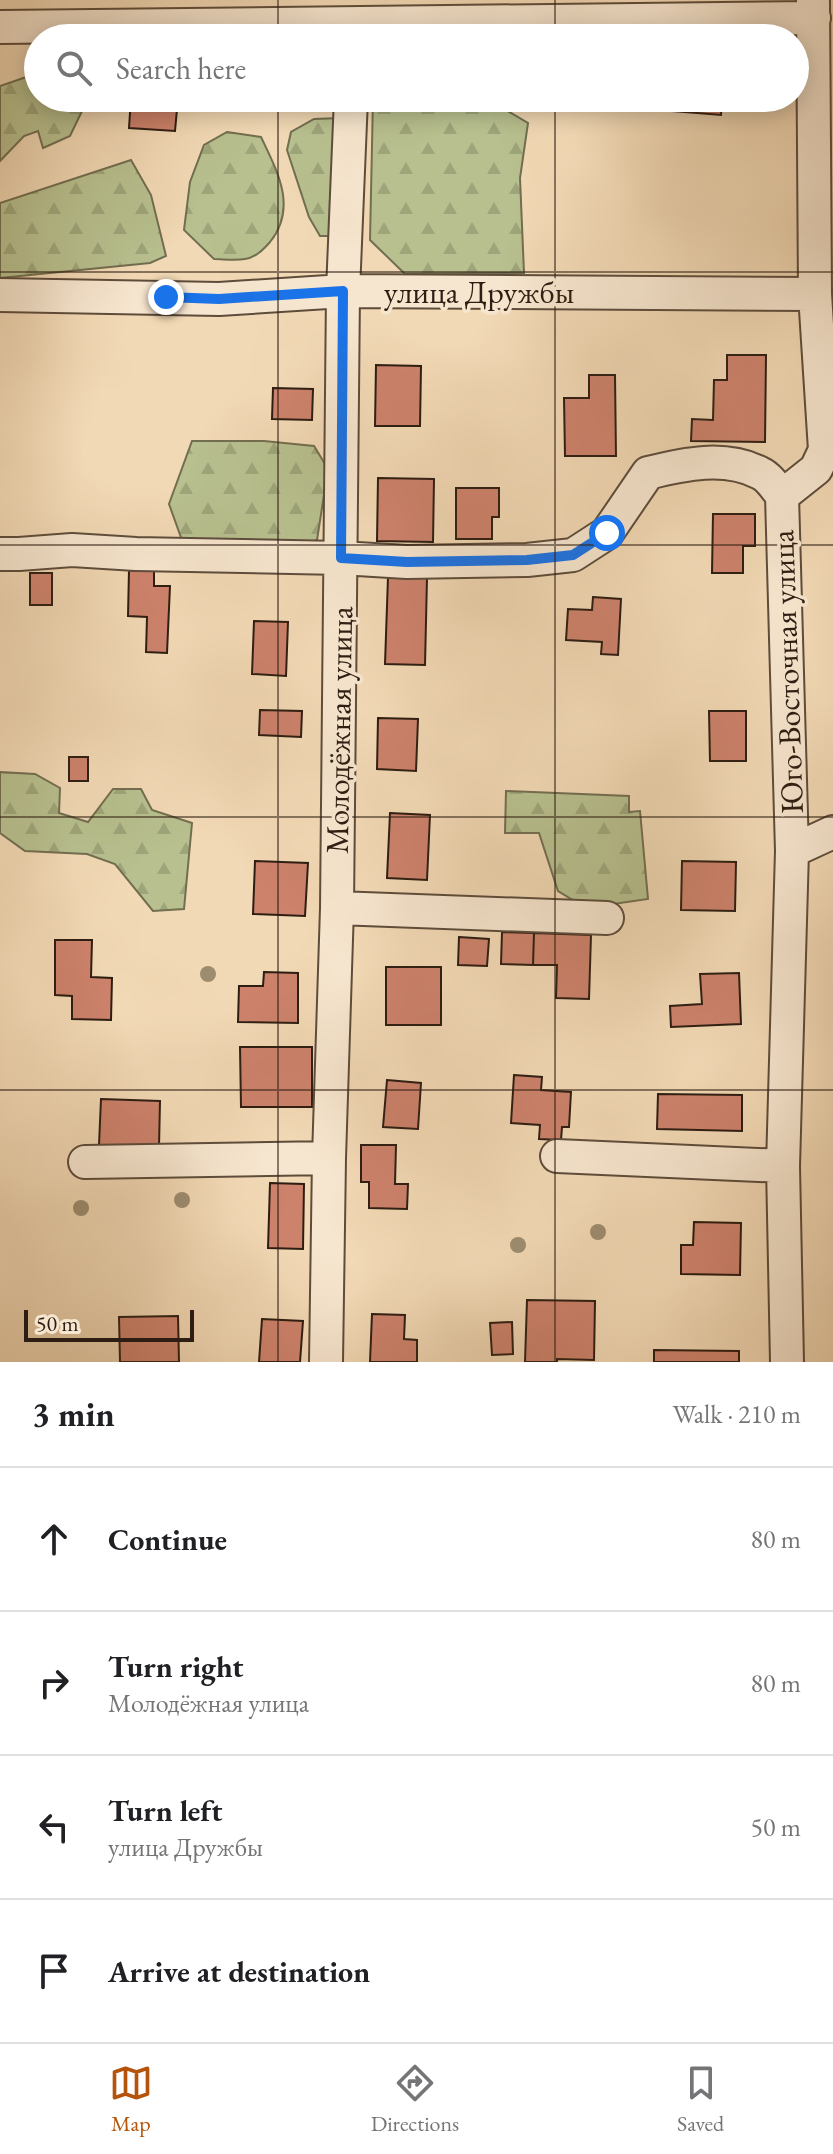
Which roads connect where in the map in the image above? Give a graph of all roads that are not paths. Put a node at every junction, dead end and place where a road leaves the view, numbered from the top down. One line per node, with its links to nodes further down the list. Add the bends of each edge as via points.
1 (814, 9): 2 (street); 8 (street, Юго-Восточная улица)
2 (354, 21): 3 (street)
3 (177, 24)
4 (0, 27): 5 (street)
5 (24, 27)
6 (350, 112): 7 (street, Молодёжная улица)
7 (343, 291): 8 (street, улица Дружбы); 9 (street, улица Дружбы, via 219,299); 12 (street, Молодёжная улица)
8 (815, 294): 10 (street, Юго-Восточная улица, via 825,450 816,469)
9 (0, 295)
10 (782, 496): 12 (street, via 763,473 725,462 674,466 648,473 607,533 573,555 407,562); 14 (street, Юго-Восточная улица)
11 (0, 554): 12 (street, via 72,550)
12 (341, 558): 15 (street, Молодёжная улица)
13 (833, 832): 14 (street)
14 (792, 851): 20 (street, Юго-Восточная улица)
15 (337, 908): 16 (street); 18 (street, Молодёжная улица)
16 (607, 918)
17 (557, 1156): 20 (street)
18 (329, 1158): 19 (street); 21 (street, Молодёжная улица)
19 (85, 1162)
20 (783, 1166): 22 (street, Юго-Восточная улица)
21 (326, 1362)
22 (787, 1362)

